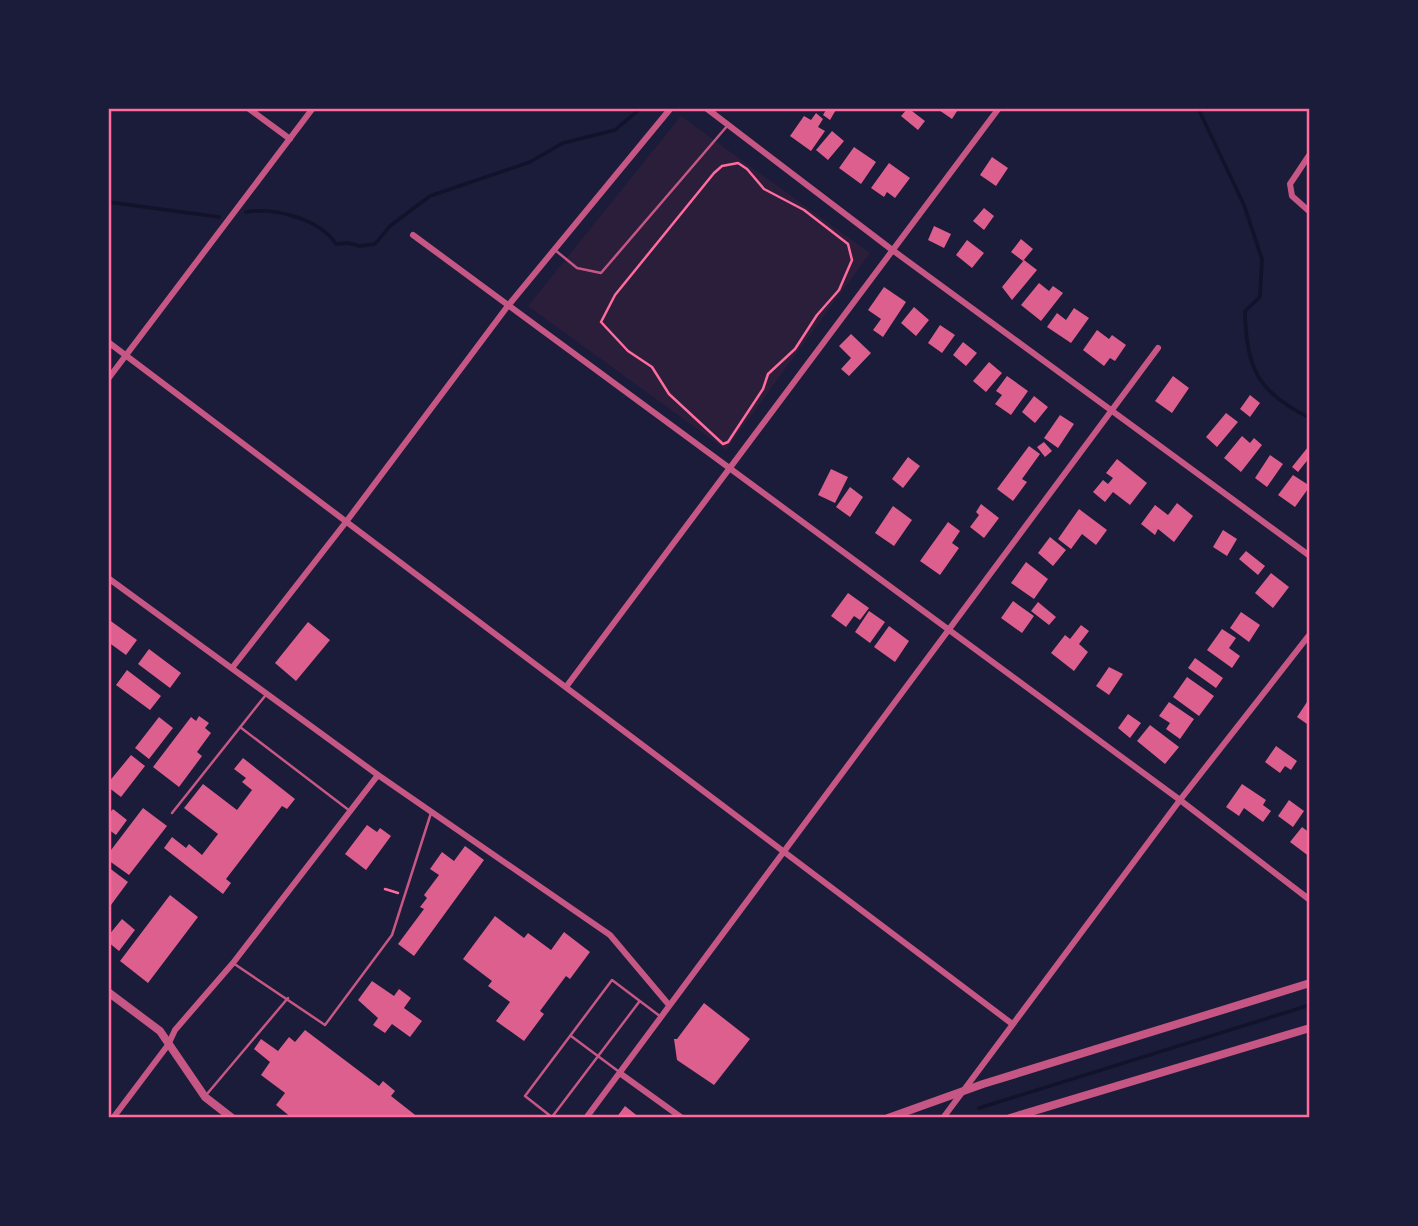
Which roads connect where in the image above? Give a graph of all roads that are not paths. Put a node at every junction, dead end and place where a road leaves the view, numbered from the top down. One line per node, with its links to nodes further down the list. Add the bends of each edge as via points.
1 (248, 108): 7 (street)
2 (313, 108): 7 (street)
3 (671, 108): 12 (street)
4 (706, 108): 6 (street)
5 (999, 108): 11 (street)
6 (728, 125): 11 (street); 12 (lane, via 601,273 577,268)
7 (290, 139): 16 (street)
8 (1310, 154): 9 (street, via 1290,184 1292,196)
9 (1310, 212)
10 (413, 235): 13 (street)
11 (891, 249): 18 (street); 19 (street)
12 (555, 250): 13 (street)
13 (507, 307): 19 (street); 20 (street)
14 (108, 342): 16 (street)
15 (1158, 348): 18 (street)
16 (126, 356): 17 (street); 20 (street)
17 (108, 379)
18 (1111, 411): 21 (street); 23 (street)
19 (729, 470): 23 (street); 26 (street)
20 (346, 522): 25 (street); 26 (street)
21 (1310, 556)
22 (108, 578): 25 (street)
23 (947, 631): 30 (street); 34 (street)
24 (1310, 634): 30 (street)
25 (232, 668): 27 (street)
26 (566, 687): 34 (street)
27 (267, 693): 28 (lane); 29 (street)
28 (240, 727): 31 (lane); 33 (lane)
29 (378, 775): 31 (street); 32 (street)
30 (1180, 800): 35 (street); 43 (street)
31 (350, 811): 36 (street)
32 (432, 811): 39 (lane, via 392,934 325,1025); 41 (street, via 610,935)
33 (172, 813)
34 (783, 851): 41 (street); 43 (street)
35 (1310, 900)
36 (233, 963): 39 (lane); 46 (street, via 175,1030)
37 (1310, 982): 49 (street)
38 (108, 992): 46 (street, via 160,1031)
39 (288, 998): 50 (lane)
40 (640, 1001): 42 (lane); 45 (lane, via 612,980); 47 (lane)
41 (669, 1006): 42 (street)
42 (661, 1017): 48 (street)
43 (1012, 1023): 49 (street)
44 (1310, 1028): 58 (street)
45 (571, 1035): 47 (lane); 51 (lane, via 525,1096)
46 (168, 1045): 50 (street); 52 (street)
47 (598, 1056): 48 (lane); 51 (lane)
48 (621, 1074): 54 (street); 55 (street)
49 (964, 1090): 56 (street); 57 (street)
50 (205, 1097): 53 (street)
51 (553, 1117)
52 (113, 1118)
53 (232, 1118)
54 (586, 1118)
55 (682, 1118)
56 (888, 1118)
57 (943, 1118)
58 (1010, 1118)

